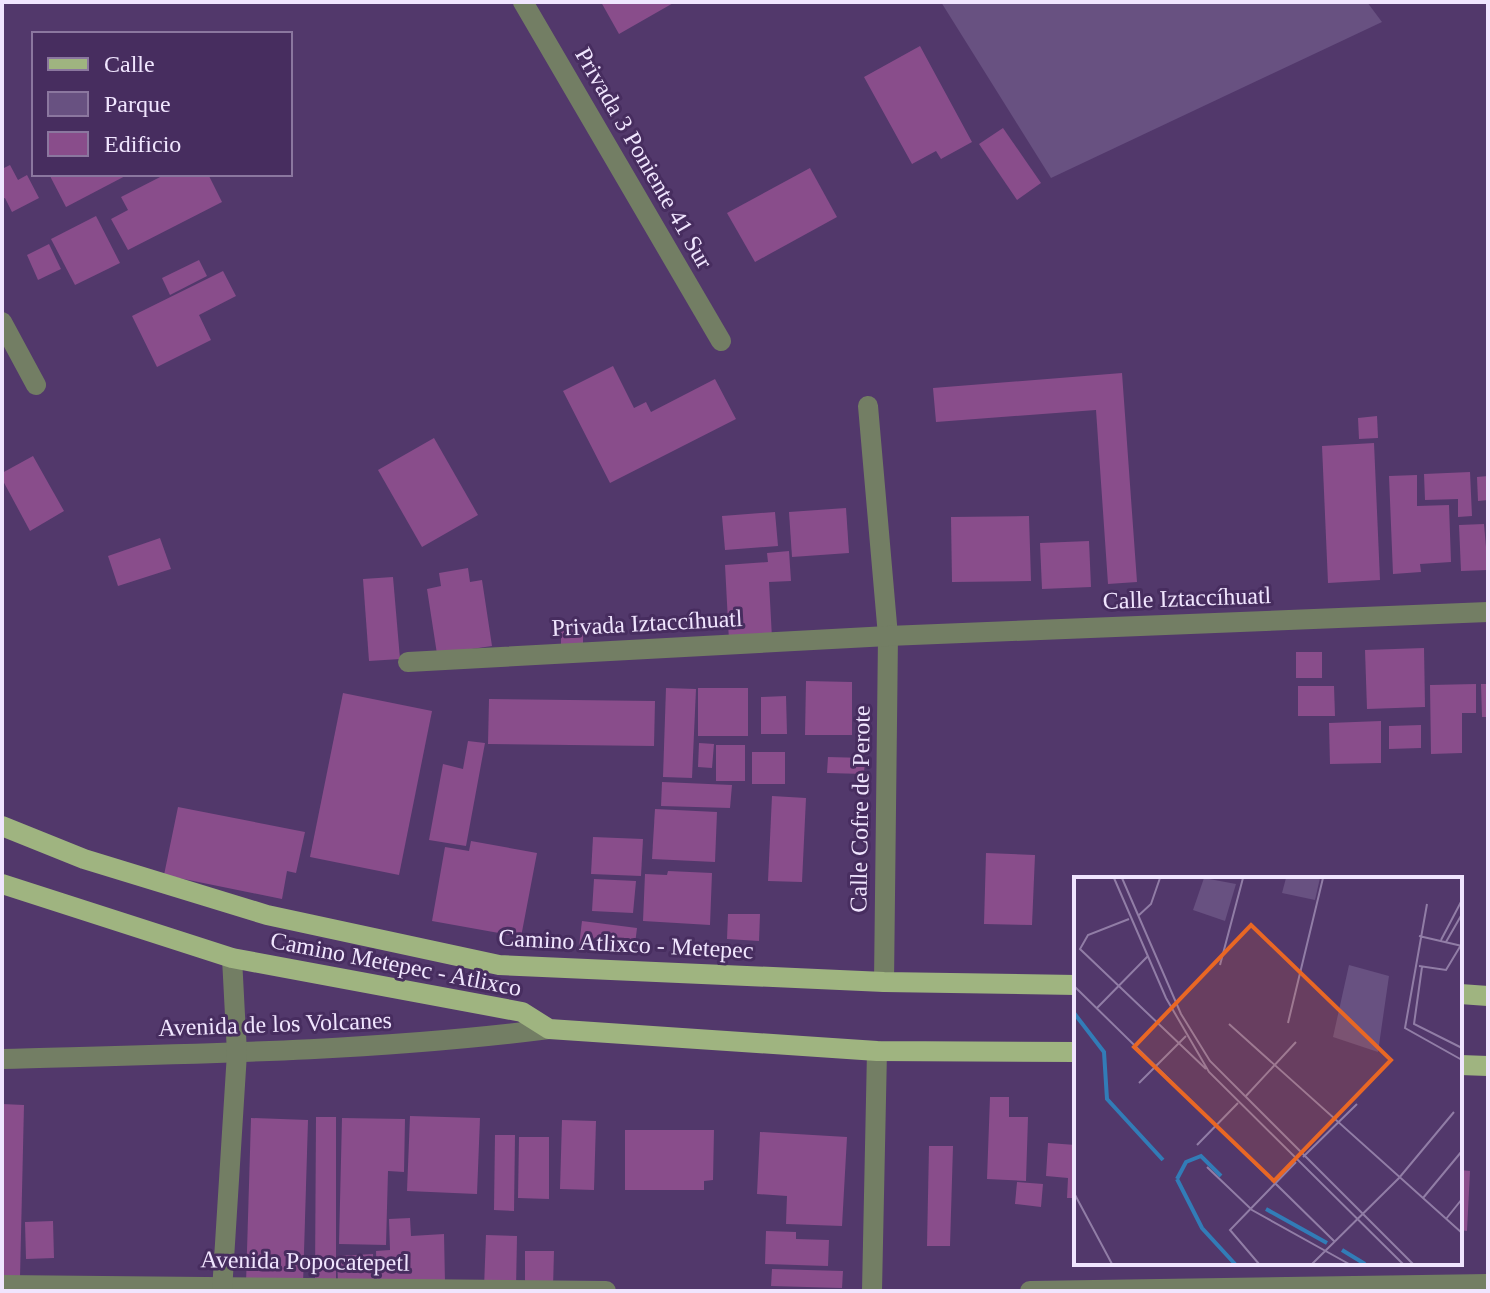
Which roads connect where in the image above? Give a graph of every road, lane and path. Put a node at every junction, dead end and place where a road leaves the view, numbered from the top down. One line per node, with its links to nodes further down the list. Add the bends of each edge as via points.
1 (523, 2): 3 (street, Privada 3 Poniente 41 Sur)
2 (2, 322): 4 (street)
3 (721, 341)
4 (36, 385)
5 (868, 406): 7 (street, Calle Cofre de Perote)
6 (1488, 612): 7 (street, Calle Iztaccíhuatl)
7 (888, 636): 8 (street, Privada Iztaccíhuatl); 12 (street, Calle Cofre de Perote)
8 (408, 662)
9 (2, 826): 12 (main road, Camino Atlixco - Metepec, via 84,859 267,915 499,965)
10 (2, 884): 11 (main road, Camino Metepec - Atlixco)
11 (232, 958): 16 (main road, Camino Metepec - Atlixco, via 522,1012); 19 (street)
12 (884, 982): 13 (main road, Camino Atlixco - Metepec)
13 (1074, 985)
14 (1462, 994): 15 (main road)
15 (1488, 996)
16 (549, 1029): 17 (main road, Camino Metepec - Atlixco); 19 (street, Avenida de los Volcanes, via 441,1043)
17 (877, 1051): 18 (main road, Camino Metepec - Atlixco); 27 (street)
18 (1074, 1052)
19 (237, 1053): 20 (street, Avenida de los Volcanes); 25 (street)
20 (2, 1059)
21 (1462, 1065): 22 (main road)
22 (1488, 1066)
23 (1488, 1284): 28 (street)
24 (2, 1285): 25 (street, Avenida Popocatepetl)
25 (222, 1288): 26 (street, Avenida Popocatepetl)
26 (606, 1291)
27 (872, 1291)
28 (1030, 1291)

